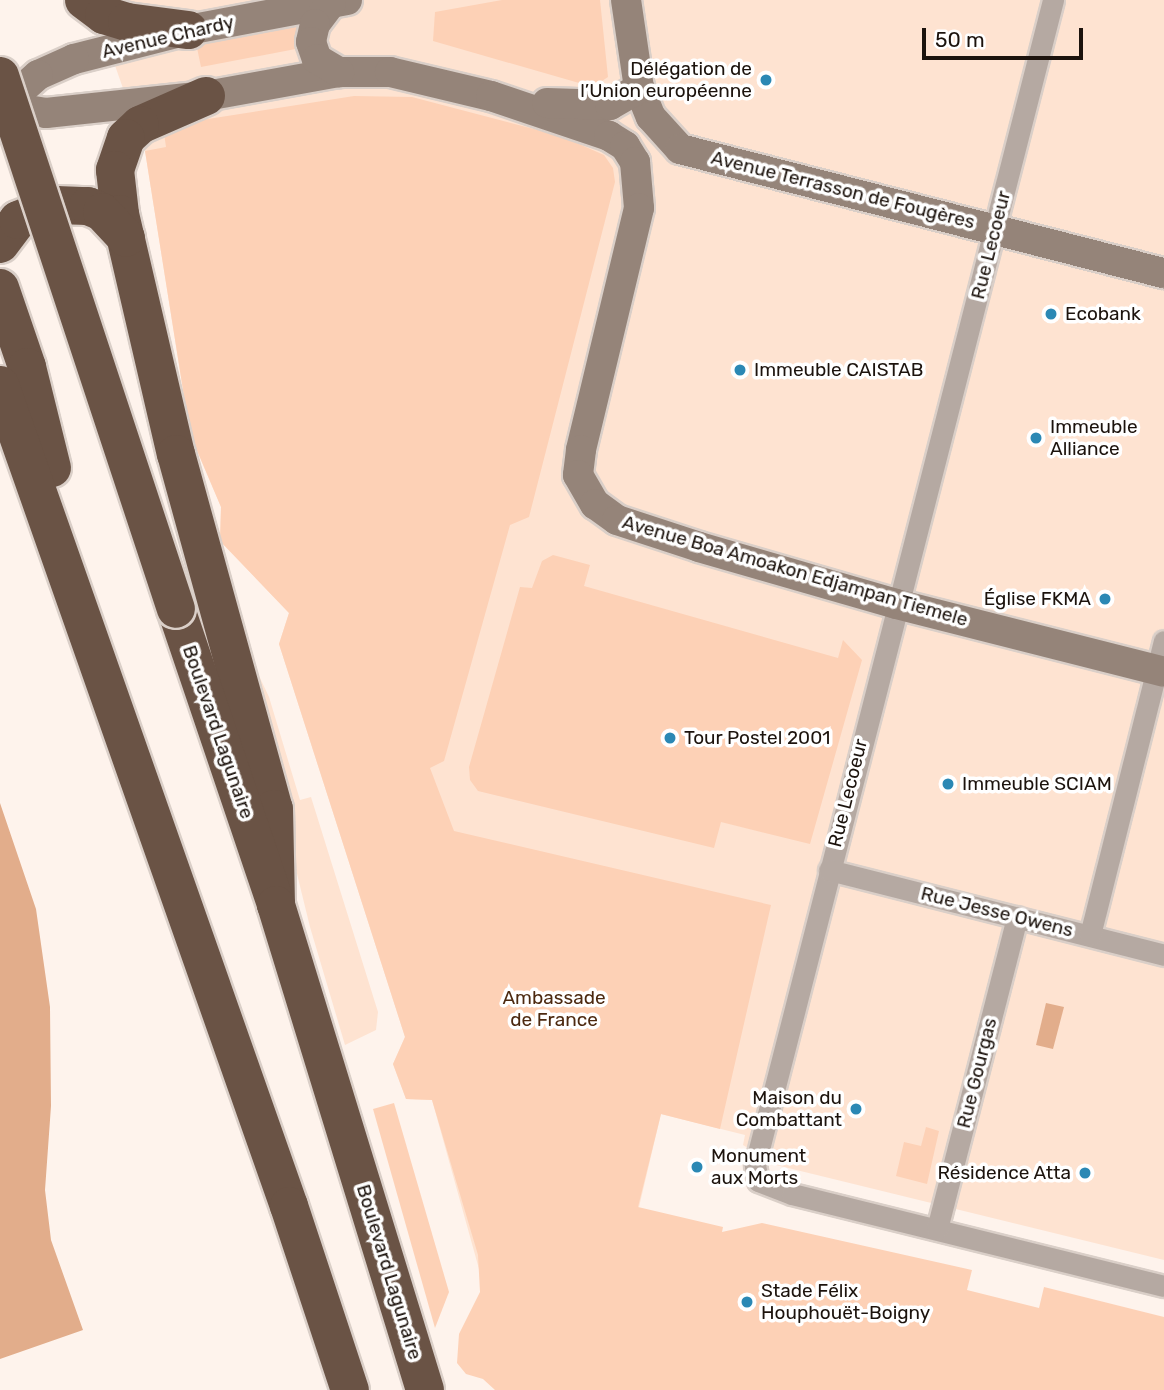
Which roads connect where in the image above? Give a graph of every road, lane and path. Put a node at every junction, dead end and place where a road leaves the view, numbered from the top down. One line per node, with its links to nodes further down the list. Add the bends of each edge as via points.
1 (84, 0): 5 (highway, via 104,15 127,22)
2 (626, 0): 7 (street)
3 (1053, 0): 13 (street, Rue Lecoeur)
4 (339, 2): 5 (street, Avenue Chardy); 6 (street, via 315,24 311,42 317,59)
5 (188, 30): 10 (street, Avenue Chardy, via 54,66)
6 (339, 72): 8 (street, Avenue Boa Amoakon Edjampan Tiemele); 9 (street, Avenue Boa Amoakon Edjampan Tiemele, via 421,76)
7 (639, 88): 9 (street, via 610,105); 11 (street, via 651,117)
8 (206, 96): 10 (street, Avenue Boa Amoakon Edjampan Tiemele, via 46,113); 14 (highway, via 168,110 126,138 115,170)
9 (491, 96): 12 (street, Avenue Boa Amoakon Edjampan Tiemele, via 609,136 625,146 635,162)
10 (1, 99): 24 (highway, Boulevard Lagunaire, bridge)
11 (680, 149): 12 (street, via 658,165); 13 (street, Avenue Terrasson de Fougères)
12 (639, 208): 19 (street, Avenue Boa Amoakon Edjampan Tiemele, via 581,450 578,475 587,492 617,520)
13 (996, 228): 16 (street, Avenue Terrasson de Fougères); 19 (street, Rue Lecoeur)
14 (126, 238): 15 (highway, via 102,212 88,206 56,205 18,220); 24 (highway, via 176,454 274,809)
15 (0, 244)
16 (1164, 273)
17 (0, 288): 20 (highway, via 27,367 65,520)
18 (0, 385): 20 (highway)
19 (896, 604): 22 (street, Avenue Boa Amoakon Edjampan Tiemele); 23 (street, Rue Lecoeur)
20 (80, 620): 30 (highway)
21 (1164, 641): 22 (street)
22 (1160, 671): 26 (street)
23 (829, 870): 25 (street, Rue Jesse Owens); 28 (street, Rue Lecoeur, via 757,1156 758,1181 792,1194)
24 (276, 905): 31 (highway, Boulevard Lagunaire)
25 (1017, 917): 26 (street, Rue Jesse Owens); 28 (street, Rue Gourgas)
26 (1090, 935): 27 (street, Rue Jesse Owens)
27 (1164, 955)
28 (937, 1229): 29 (street, Rue Lecoeur)
29 (1164, 1286)
30 (350, 1390)
31 (425, 1390)

